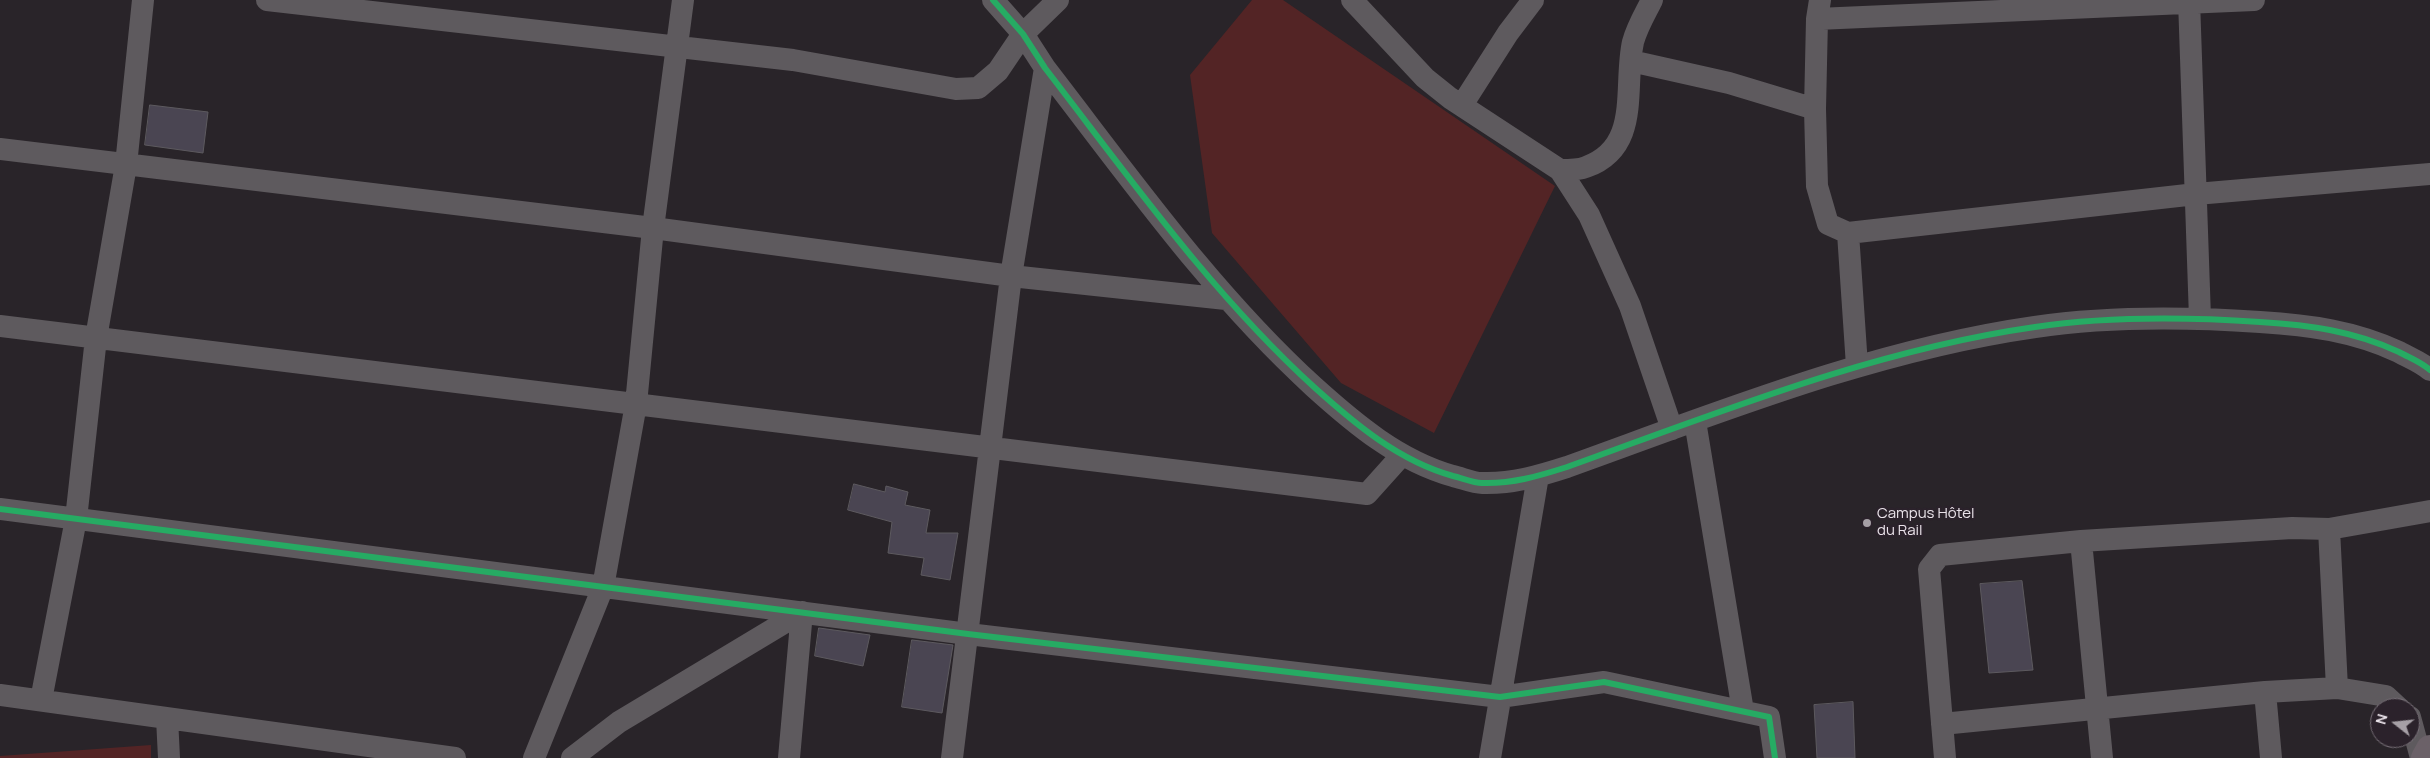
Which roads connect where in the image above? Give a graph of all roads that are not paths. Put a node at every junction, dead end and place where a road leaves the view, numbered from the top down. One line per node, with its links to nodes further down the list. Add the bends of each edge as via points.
1 (143, 0): 21 (street)
2 (267, 0): 15 (street)
3 (683, 0): 15 (street)
4 (993, 0): 14 (street)
5 (1058, 0): 14 (street)
6 (1352, 0): 18 (street, via 1425,78)
7 (1533, 0): 18 (street)
8 (1652, 0): 16 (street, via 1640,22)
9 (2254, 0): 10 (street)
10 (2189, 1): 11 (street); 24 (street)
11 (2099, 4): 12 (street)
12 (1954, 7): 13 (street)
13 (1819, 10): 19 (street)
14 (1023, 34): 15 (street, via 998,71 978,88 956,89 793,60); 17 (street)
15 (678, 48): 25 (street)
16 (1631, 61): 19 (street, via 1728,83); 22 (street, via 1627,118 1622,137 1605,157 1586,168)
17 (1045, 68): 27 (street); 28 (street)
18 (1462, 106): 22 (street)
19 (1815, 110): 26 (street, via 1817,186 1828,224)
20 (0, 148): 21 (street)
21 (126, 166): 25 (street); 31 (street)
22 (1560, 170): 36 (street, via 1588,215 1630,306)
23 (2430, 174): 24 (street)
24 (2196, 194): 26 (street); 29 (street)
25 (653, 228): 27 (street); 34 (street)
26 (1848, 232): 32 (street)
27 (1012, 276): 28 (street); 37 (street)
28 (1226, 299): 38 (street, via 1288,363 1350,420)
29 (2200, 318): 32 (street, via 2037,326 1946,343); 33 (street, via 2309,325 2348,332 2386,346)
30 (0, 326): 31 (street)
31 (96, 338): 34 (street); 42 (street)
32 (1857, 366): 35 (street)
33 (2430, 370)
34 (636, 404): 37 (street); 45 (street)
35 (1696, 421): 36 (street); 55 (street)
36 (1672, 429): 39 (street)
37 (991, 448): 38 (street, via 1367,494); 47 (street)
38 (1402, 455): 39 (street, via 1433,470 1481,483)
39 (1538, 476): 51 (street)
40 (0, 509): 42 (street)
41 (2430, 511): 43 (street)
42 (76, 518): 45 (street); 53 (street)
43 (2329, 529): 44 (street, via 2292,528); 48 (street)
44 (2081, 541): 54 (street); 57 (street, via 1940,555 1929,569)
45 (604, 587): 46 (street); 62 (street)
46 (802, 612): 47 (street); 63 (street, via 619,722); 64 (street)
47 (968, 634): 51 (street); 65 (street)
48 (2337, 688): 49 (street); 52 (street)
49 (2265, 692): 54 (street); 70 (street)
50 (0, 695): 53 (street)
51 (1500, 697): 55 (street, via 1604,682); 66 (street)
52 (2388, 698)
53 (41, 700): 56 (street)
54 (2097, 709): 57 (street); 69 (street)
55 (1743, 711): 67 (street, via 1769,717)
56 (167, 718): 59 (street); 60 (street)
57 (1942, 724): 68 (street)
58 (2430, 749): 71 (main road)
59 (376, 753): 61 (street)
60 (169, 758)
61 (455, 758)
62 (534, 758)
63 (572, 758)
64 (789, 758)
65 (952, 758)
66 (1490, 758)
67 (1775, 758)
68 (1945, 758)
69 (2102, 758)
70 (2271, 758)
71 (2425, 758)

